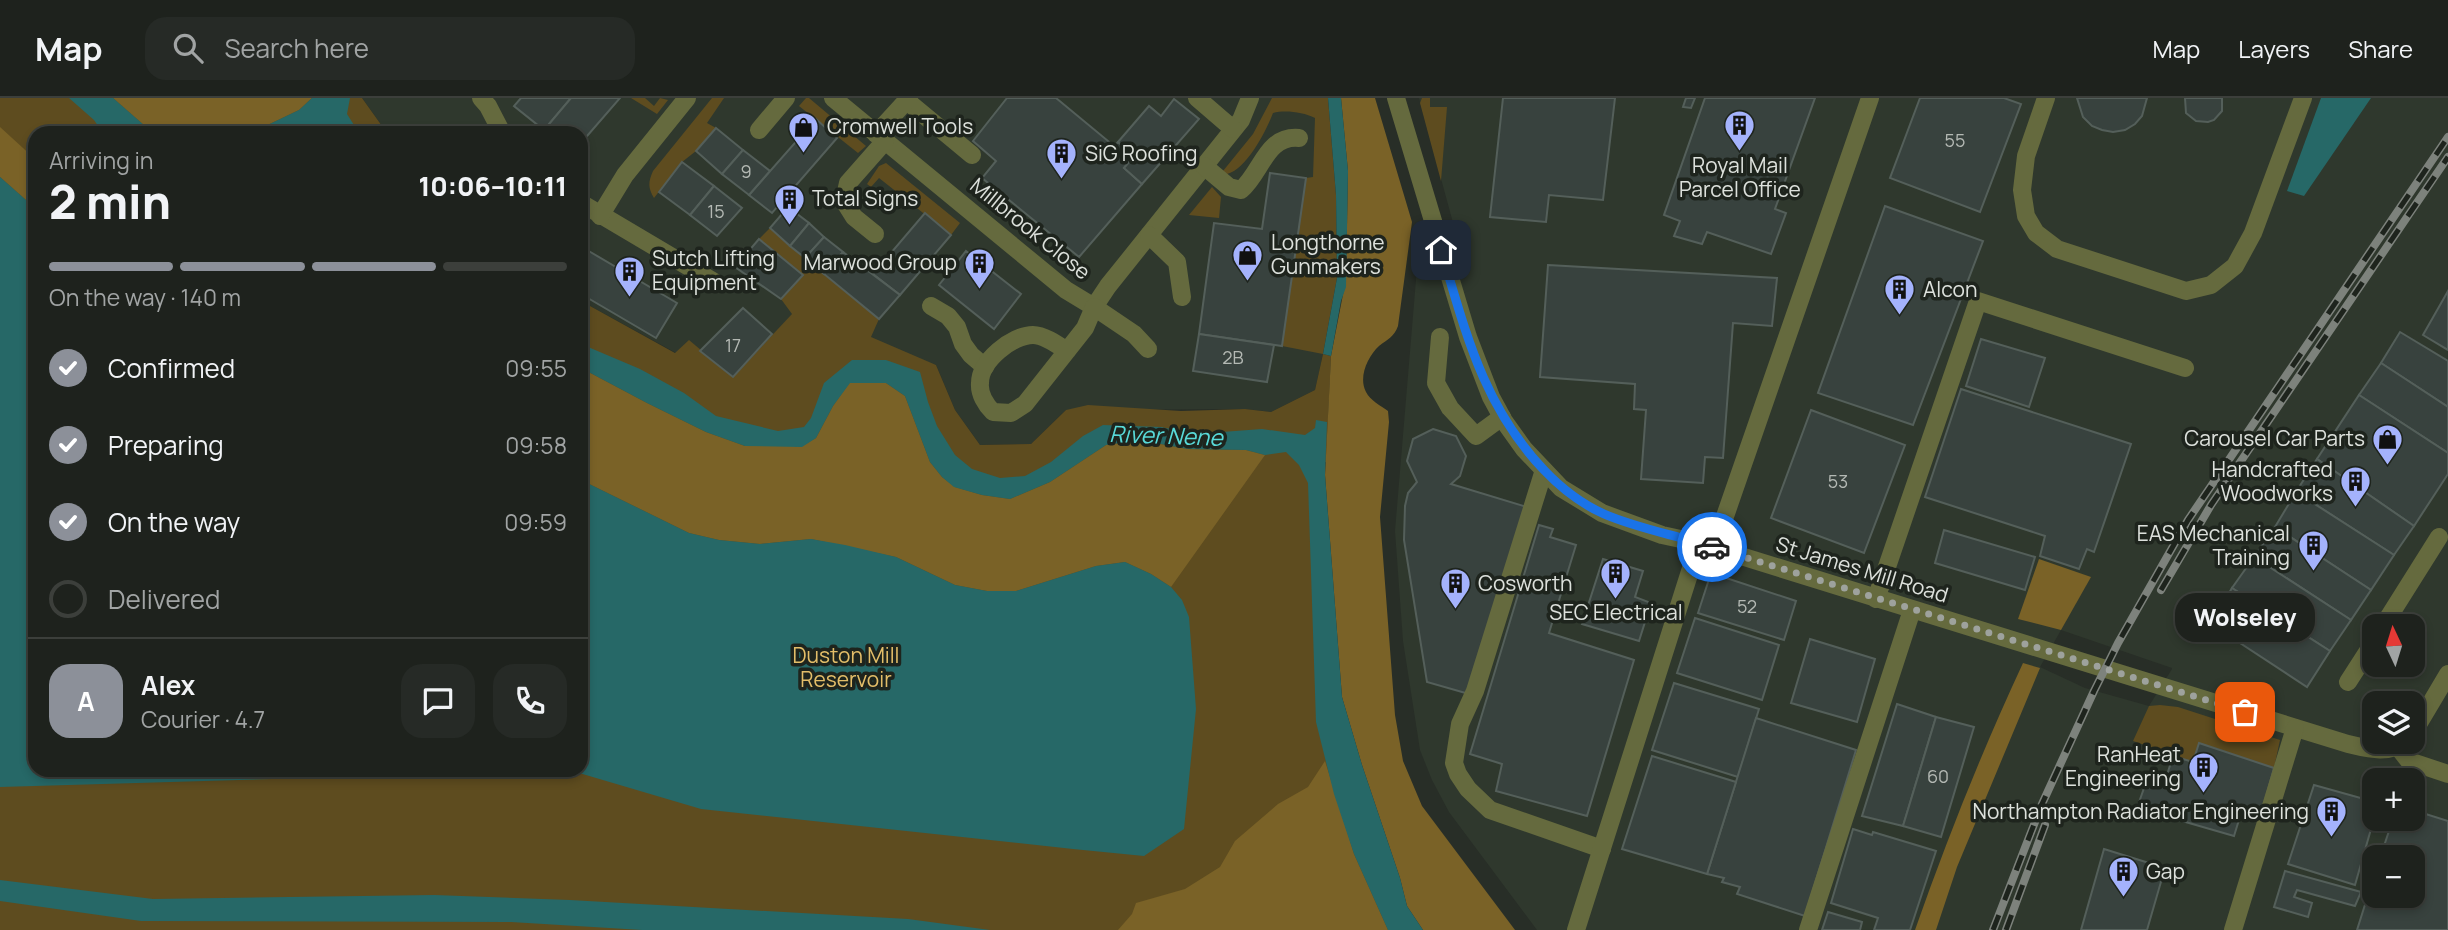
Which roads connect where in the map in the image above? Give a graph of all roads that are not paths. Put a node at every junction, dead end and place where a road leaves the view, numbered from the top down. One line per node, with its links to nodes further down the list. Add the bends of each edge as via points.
1 (481, 98): 12 (street)
2 (687, 98): 20 (street, via 625,175)
3 (786, 98): 14 (street)
4 (833, 98): 15 (street, Millbrook Close)
5 (1198, 98): 13 (street)
6 (1250, 98): 13 (street, Millbrook Close)
7 (1396, 98): 32 (street, St James Mill Road, via 1468,337)
8 (1870, 98): 35 (street)
9 (2046, 98): 10 (street, via 2026,156 2022,190 2026,216 2036,233 2057,249 2186,291 2211,285 2235,266 2253,233)
10 (2303, 98)
11 (908, 99): 15 (street); 17 (street)
12 (498, 126)
13 (1233, 129): 18 (street, Millbrook Close)
14 (759, 130)
15 (881, 137): 21 (street, via 848,183 844,201 854,217); 26 (street, Millbrook Close)
16 (1299, 138): 18 (street, via 1276,142 1241,190 1229,187)
17 (972, 155)
18 (1204, 166): 22 (street, Millbrook Close)
19 (588, 208): 20 (street)
20 (600, 216): 23 (street)
21 (875, 234)
22 (1149, 235): 24 (street, via 1177,262); 26 (street, Millbrook Close)
23 (716, 284)
24 (1182, 297)
25 (931, 306): 30 (street, via 948,316 963,344)
26 (1094, 307): 28 (street); 29 (street)
27 (1440, 337): 32 (street, via 1436,383 1450,408 1476,436)
28 (1148, 349)
29 (1067, 351): 30 (street, via 1035,334 1018,338); 30 (street, via 1025,404 1011,413 993,412 985,404 980,383)
30 (985, 367)
31 (2185, 368): 36 (street, via 1978,301)
32 (1502, 417): 33 (street, St James Mill Road)
33 (1544, 470): 35 (street, St James Mill Road, via 1561,488 1602,513 1662,535); 47 (street, via 1475,691 1460,724 1454,762 1468,789 1490,810)
34 (2445, 534): 38 (street)
35 (1707, 545): 36 (street, St James Mill Road); 47 (street)
36 (1876, 599): 37 (street, St James Mill Road)
37 (1912, 610): 43 (street, St James Mill Road); 49 (street)
38 (2391, 614)
39 (2362, 660): 41 (street)
40 (2448, 674): 42 (street)
41 (2348, 682)
42 (2425, 713)
43 (2295, 728): 44 (street, St James Mill Road); 50 (street)
44 (2362, 747)
45 (2406, 754): 46 (street, via 2409,761)
46 (2448, 774)
47 (1602, 849): 48 (street)
48 (1576, 930)
49 (1808, 930)
50 (2233, 930)

